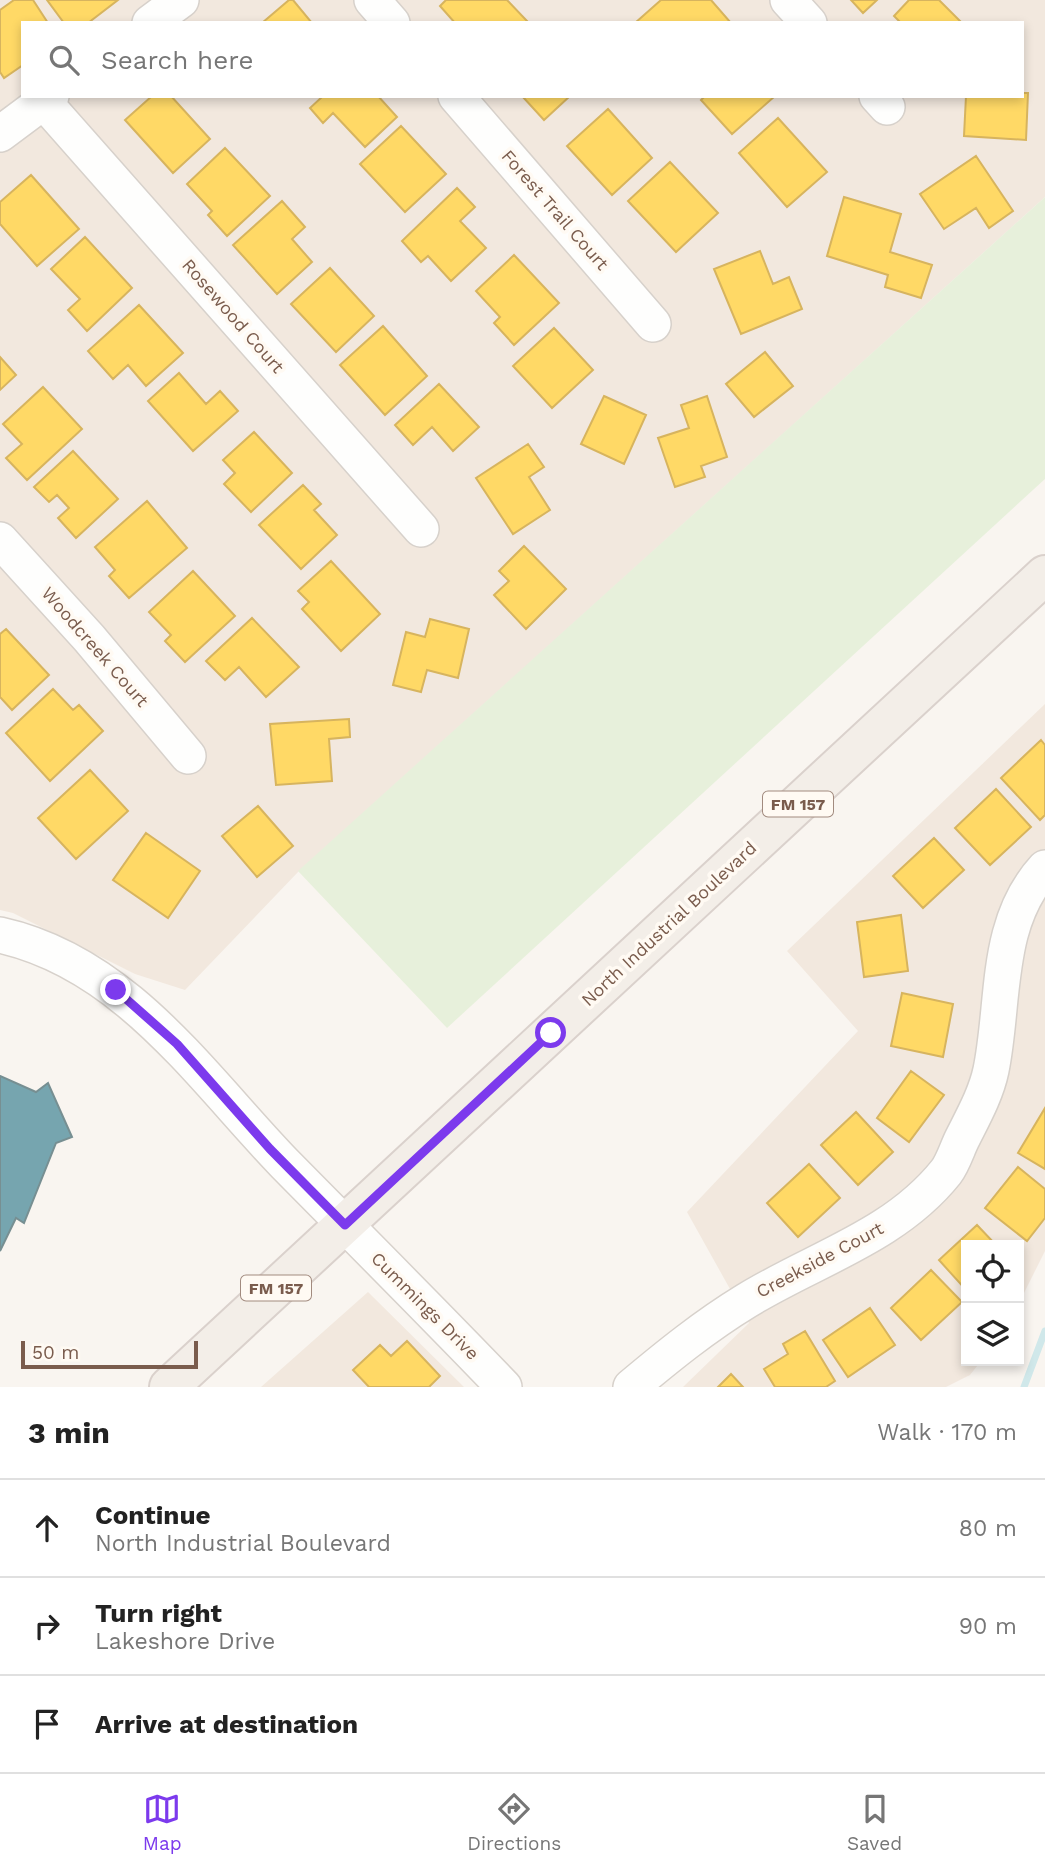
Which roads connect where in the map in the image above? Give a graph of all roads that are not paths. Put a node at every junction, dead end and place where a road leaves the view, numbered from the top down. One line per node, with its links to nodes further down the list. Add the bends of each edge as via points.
1 (181, 0): 4 (street)
2 (372, 0): 5 (street)
3 (788, 0): 6 (street)
4 (153, 21)
5 (390, 21)
6 (807, 21)
7 (458, 98): 10 (street, Forest Trail Court)
8 (48, 99): 9 (street); 11 (street, Rosewood Court)
9 (0, 134)
10 (653, 324)
11 (421, 529)
12 (0, 540): 14 (street, Woodcreek Court)
13 (1045, 575): 17 (main road, North Industrial Boulevard / FM 157)
14 (188, 756)
15 (1045, 868): 20 (street, Creekside Court, via 1015,916 1006,947 990,1071 947,1171 906,1212 864,1240 746,1300)
16 (0, 935): 17 (street, Cummings Drive, via 62,957 116,990 177,1044)
17 (345, 1225): 18 (street, Cummings Drive); 19 (main road, North Industrial Boulevard / FM 157)
18 (487, 1381)
19 (169, 1387)
20 (631, 1387)

